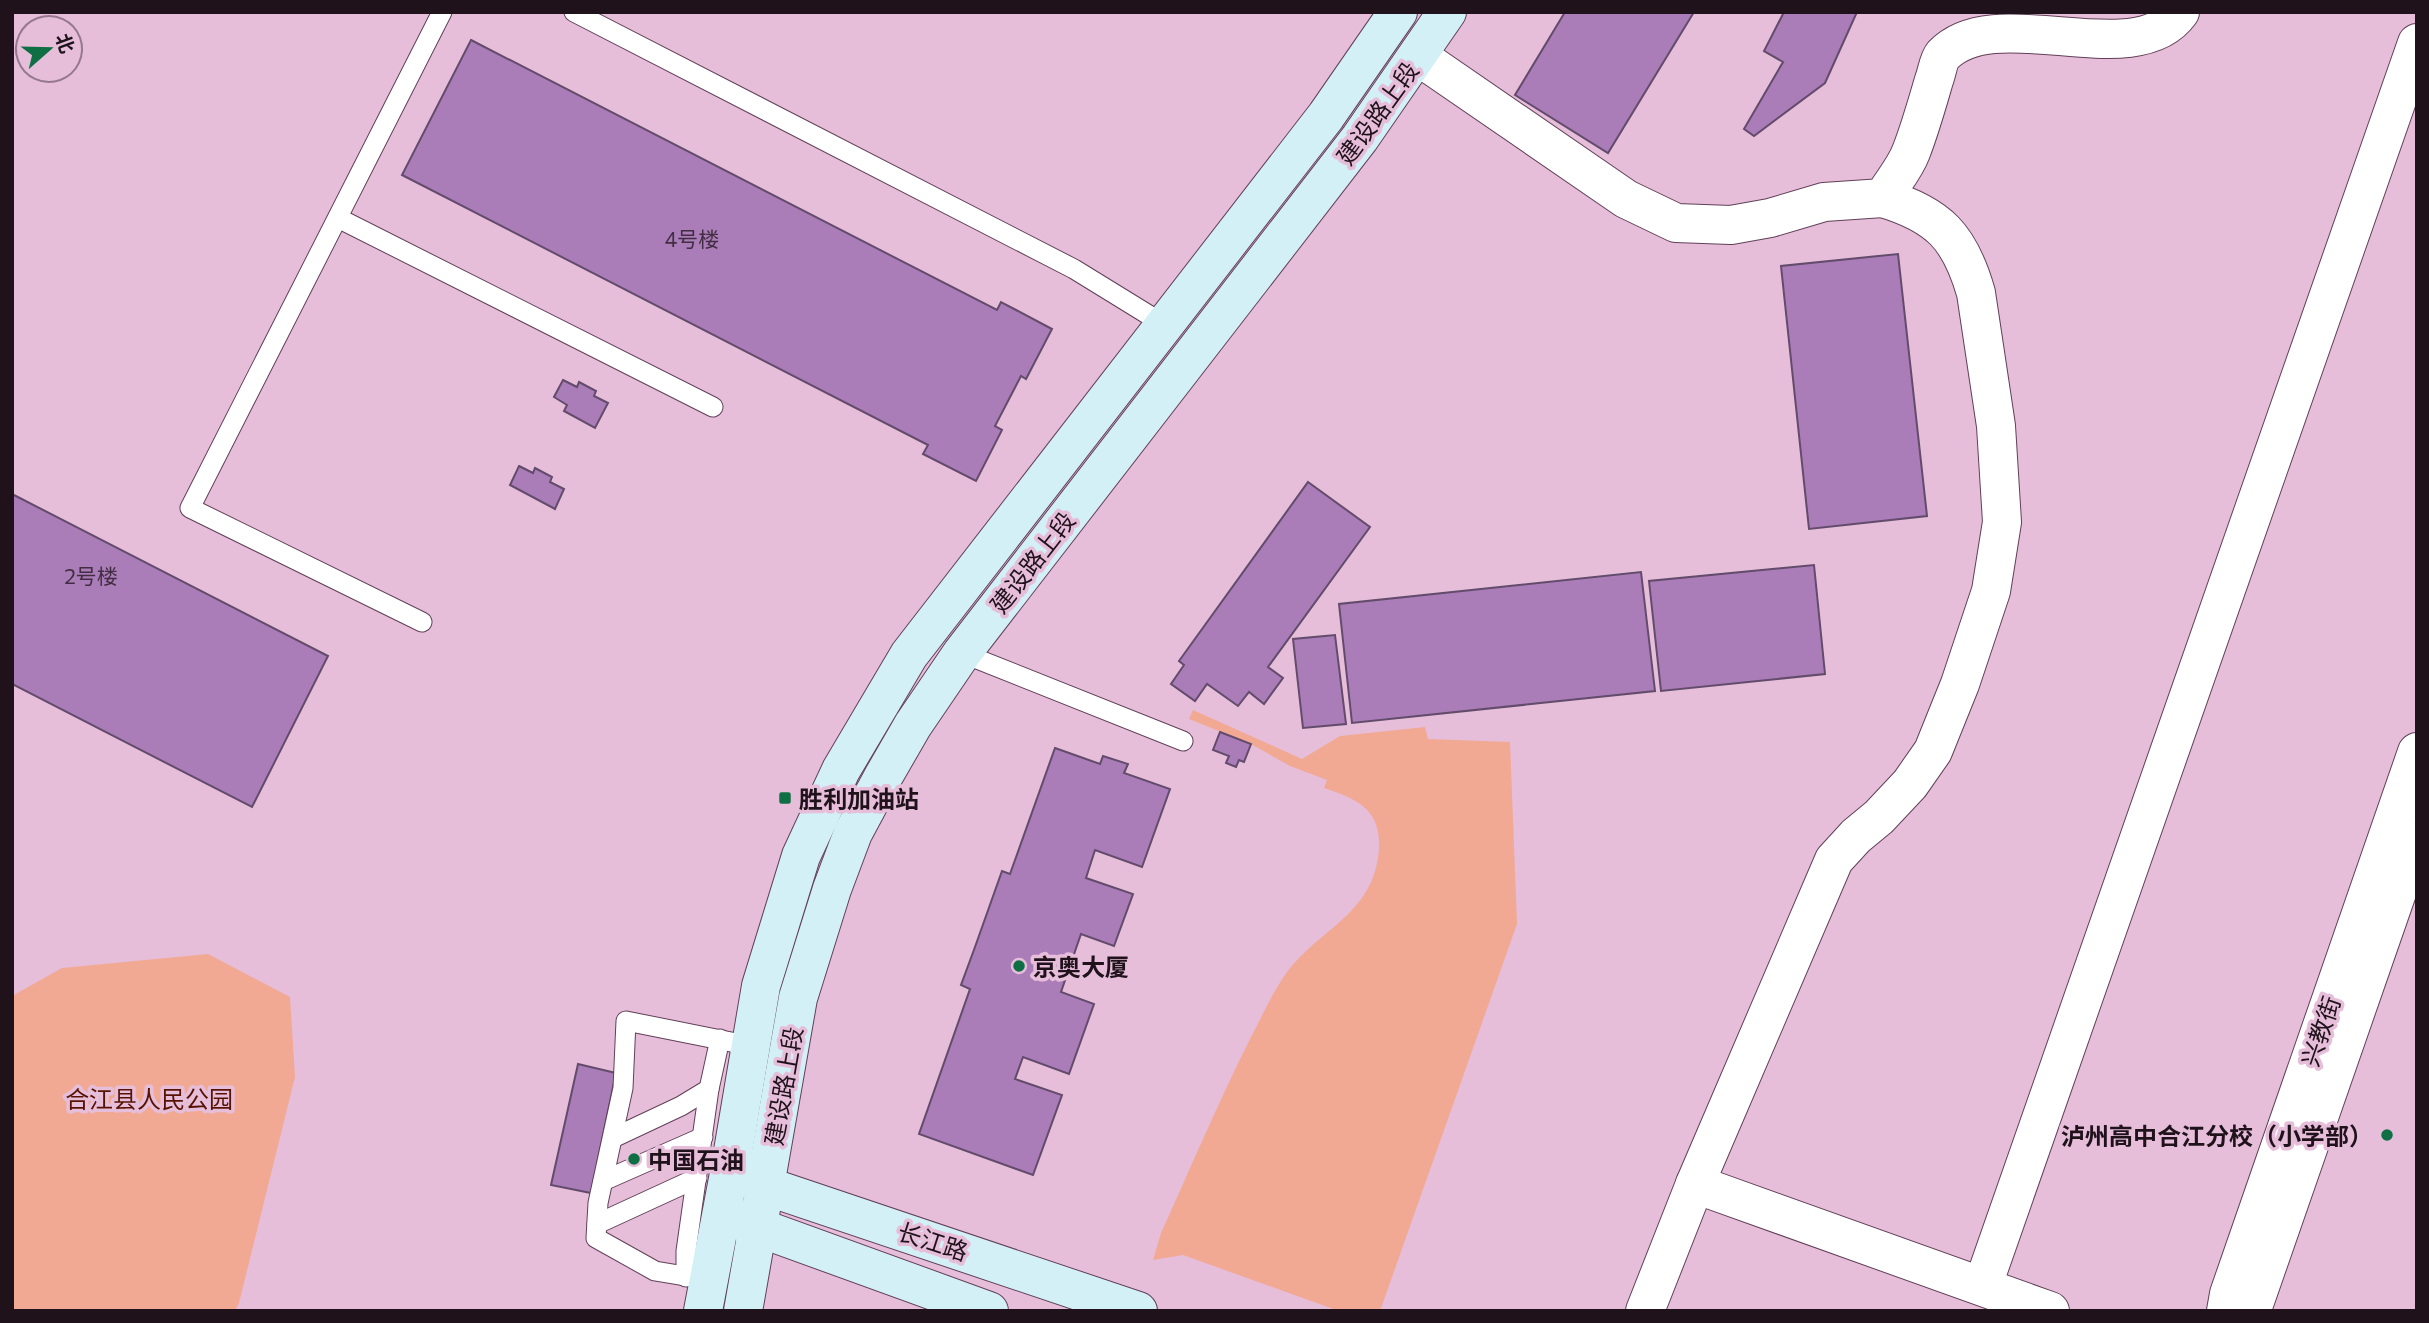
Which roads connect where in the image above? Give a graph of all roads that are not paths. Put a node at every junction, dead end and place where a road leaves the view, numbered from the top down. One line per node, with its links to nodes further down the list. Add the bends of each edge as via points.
1 (442, 12): 10 (lane)
2 (574, 12): 11 (lane, via 1074,269)
3 (1398, 12): 11 (main road, 建设路上段, via 1326,116)
4 (1447, 12): 8 (main road, 建设路上段)
5 (2180, 12): 6 (street, via 2174,21 2149,34 2117,36)
6 (1973, 24): 9 (street, via 1942,56 1910,155)
7 (2417, 43): 30 (street)
8 (1418, 56): 9 (street, via 1626,199 1676,223 1731,225 1824,202); 14 (main road, 建设路上段, via 1360,138)
9 (1883, 198): 25 (street, via 1929,216 1956,242 1976,293 1996,426 2001,522 1991,591 1933,751 1910,784 1833,860)
10 (338, 218): 12 (lane); 13 (lane, via 190,508)
11 (1165, 325): 18 (main road, 建设路上段, via 909,655 841,770 801,856 761,986)
12 (713, 407)
13 (422, 622)
14 (962, 653): 15 (lane); 26 (main road, 建设路上段, via 883,777 853,833 832,889 798,998)
15 (1183, 740)
16 (2417, 752): 37 (street, 兴教街)
17 (2417, 835): 38 (street, 兴教街)
18 (735, 1042): 19 (lane); 21 (lane, via 626,1021 623,1088); 22 (main road, 建设路上段)
19 (709, 1089): 20 (lane); 21 (lane)
20 (702, 1137): 23 (lane); 24 (lane)
21 (613, 1138): 24 (lane)
22 (731, 1163): 26 (main road, 长江路); 27 (main road, 建设路上段)
23 (696, 1178): 28 (lane); 31 (lane, via 686,1251)
24 (603, 1181): 28 (lane)
25 (1695, 1184): 30 (street); 35 (street)
26 (766, 1186): 29 (main road, 建设路上段); 34 (main road, 长江路)
27 (720, 1213): 29 (main road, 长江路); 31 (main road, 建设路上段)
28 (597, 1224): 31 (lane, via 596,1238)
29 (757, 1228): 32 (main road, 建设路上段); 33 (main road, 长江路)
30 (1983, 1285): 36 (street)
31 (699, 1289)
32 (743, 1311)
33 (989, 1311)
34 (1138, 1311)
35 (1645, 1311)
36 (2050, 1311)
37 (2226, 1311)
38 (2250, 1311)

